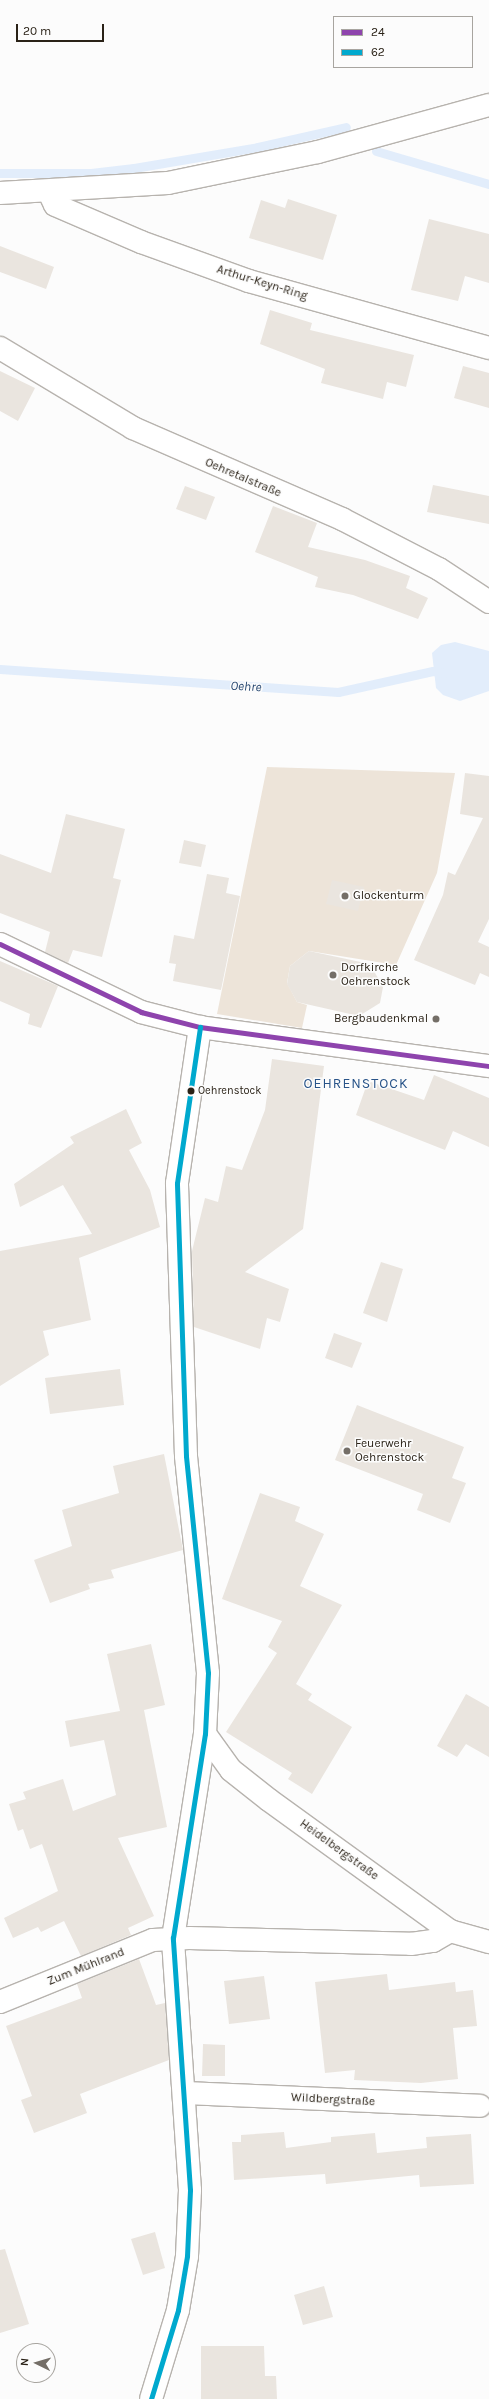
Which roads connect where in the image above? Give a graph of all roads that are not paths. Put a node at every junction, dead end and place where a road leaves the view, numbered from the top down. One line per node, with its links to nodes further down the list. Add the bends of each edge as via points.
1 (489, 105): 2 (street, via 318,152 168,183)
2 (49, 192): 3 (street); 5 (street, Arthur-Keyn-Ring, via 55,205 141,242 249,281)
3 (0, 193)
4 (0, 348): 6 (street, Oehretalstraße, via 133,428 342,520 440,569)
5 (489, 348)
6 (489, 602)
7 (0, 944): 8 (street, via 141,1012)
8 (200, 1027): 9 (street); 10 (street, via 177,1183 186,1456 208,1673)
9 (489, 1066)
10 (205, 1734): 11 (street, Heidelbergstraße, via 231,1770); 12 (street)
11 (450, 1931): 12 (street, via 432,1941 411,1944); 13 (street, Heidelbergstraße)
12 (173, 1938): 14 (street, Zum Mühlrand, via 153,1940); 15 (street)
13 (489, 1942)
14 (0, 2002)
15 (185, 2093): 16 (street, Wildbergstraße); 17 (street, via 190,2190 187,2256 178,2310)
16 (480, 2106)
17 (151, 2399)

